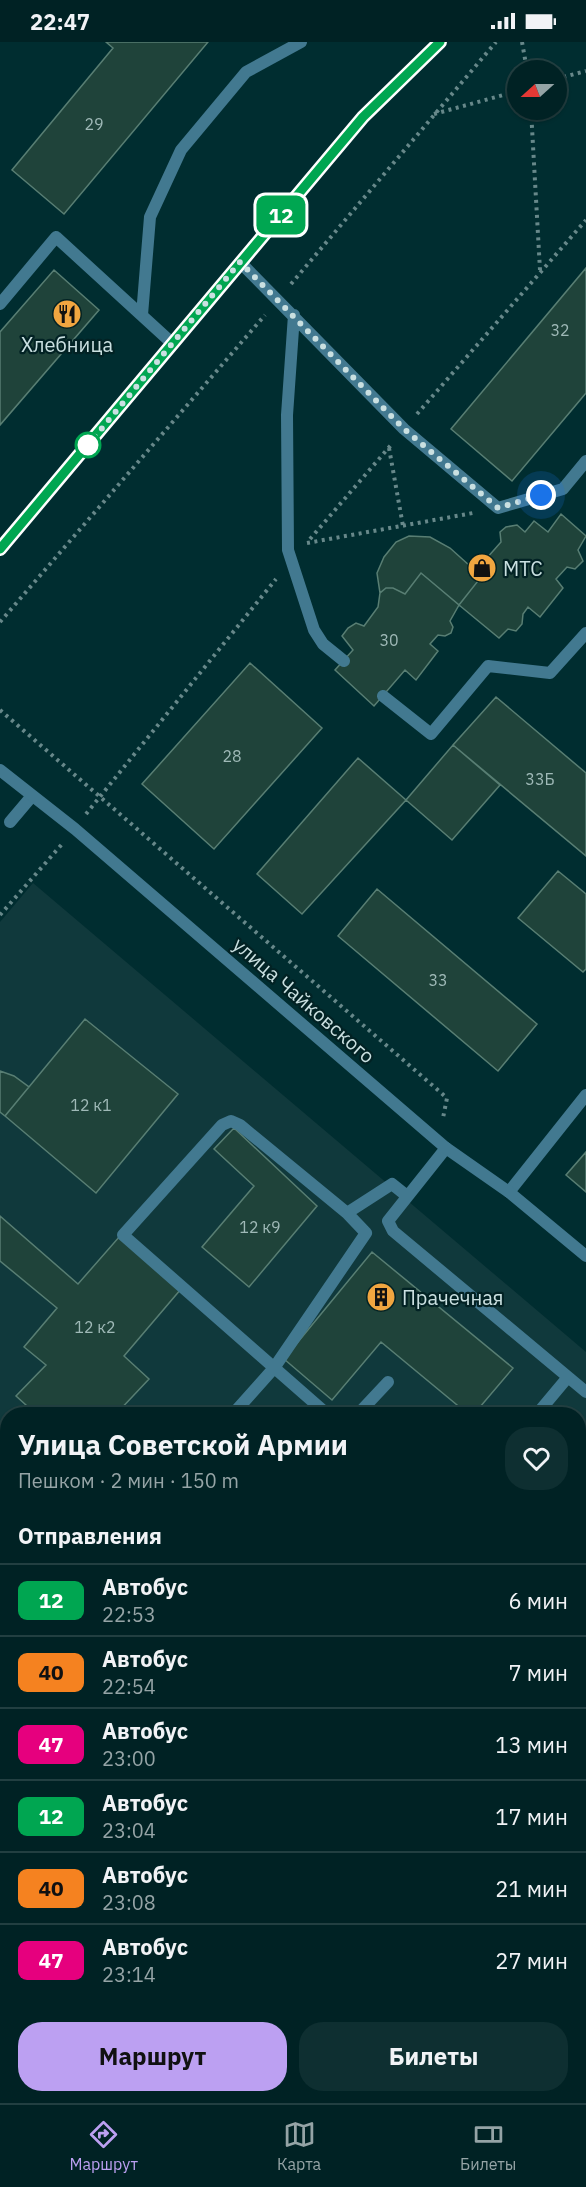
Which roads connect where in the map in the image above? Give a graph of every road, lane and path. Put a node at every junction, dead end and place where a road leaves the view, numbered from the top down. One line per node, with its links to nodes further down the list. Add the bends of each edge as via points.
1 (301, 42): 15 (street, via 246,72 181,150 150,217)
2 (440, 42): 11 (street, via 363,117)
3 (496, 42): 9 (path)
4 (522, 42): 5 (path)
5 (525, 60)
6 (586, 71): 7 (path)
7 (567, 76)
8 (507, 94): 9 (path)
9 (434, 114): 13 (path)
10 (532, 120): 12 (path)
11 (240, 262): 13 (street); 17 (street)
12 (540, 271)
13 (278, 300): 16 (street); 24 (path)
14 (0, 304): 15 (street, via 56,237)
15 (142, 315): 17 (street)
16 (294, 315): 20 (street, via 404,429); 26 (street, via 287,415 288,550 314,630 323,644)
17 (173, 344): 23 (street)
18 (389, 447): 21 (path)
19 (586, 461): 20 (street, via 563,489)
20 (498, 508): 21 (path)
21 (403, 526): 22 (path)
22 (306, 543)
23 (0, 549)
24 (0, 622)
25 (586, 633): 27 (street, via 550,673 488,666 432,734)
26 (344, 661)
27 (383, 696)
28 (0, 710): 33 (path, via 447,1098 443,1120)
29 (0, 770): 30 (street, улица Чайковского)
30 (32, 796): 31 (street); 34 (street, улица Чайковского)
31 (10, 822)
32 (586, 1095): 35 (street)
33 (451, 1126)
34 (446, 1148): 35 (street, улица Чайковского); 36 (street)
35 (509, 1192): 38 (street, улица Чайковского)
36 (407, 1196): 37 (street, via 392,1184); 40 (street, via 388,1221 393,1231)
37 (347, 1214): 39 (street, via 366,1233); 39 (street, via 231,1121 222,1125 123,1235)
38 (586, 1256)
39 (274, 1368): 43 (street); 44 (street)
40 (568, 1377): 42 (street); 46 (street)
41 (388, 1382): 45 (street)
42 (586, 1392)
43 (239, 1407)
44 (319, 1407)
45 (365, 1407)
46 (543, 1407)

